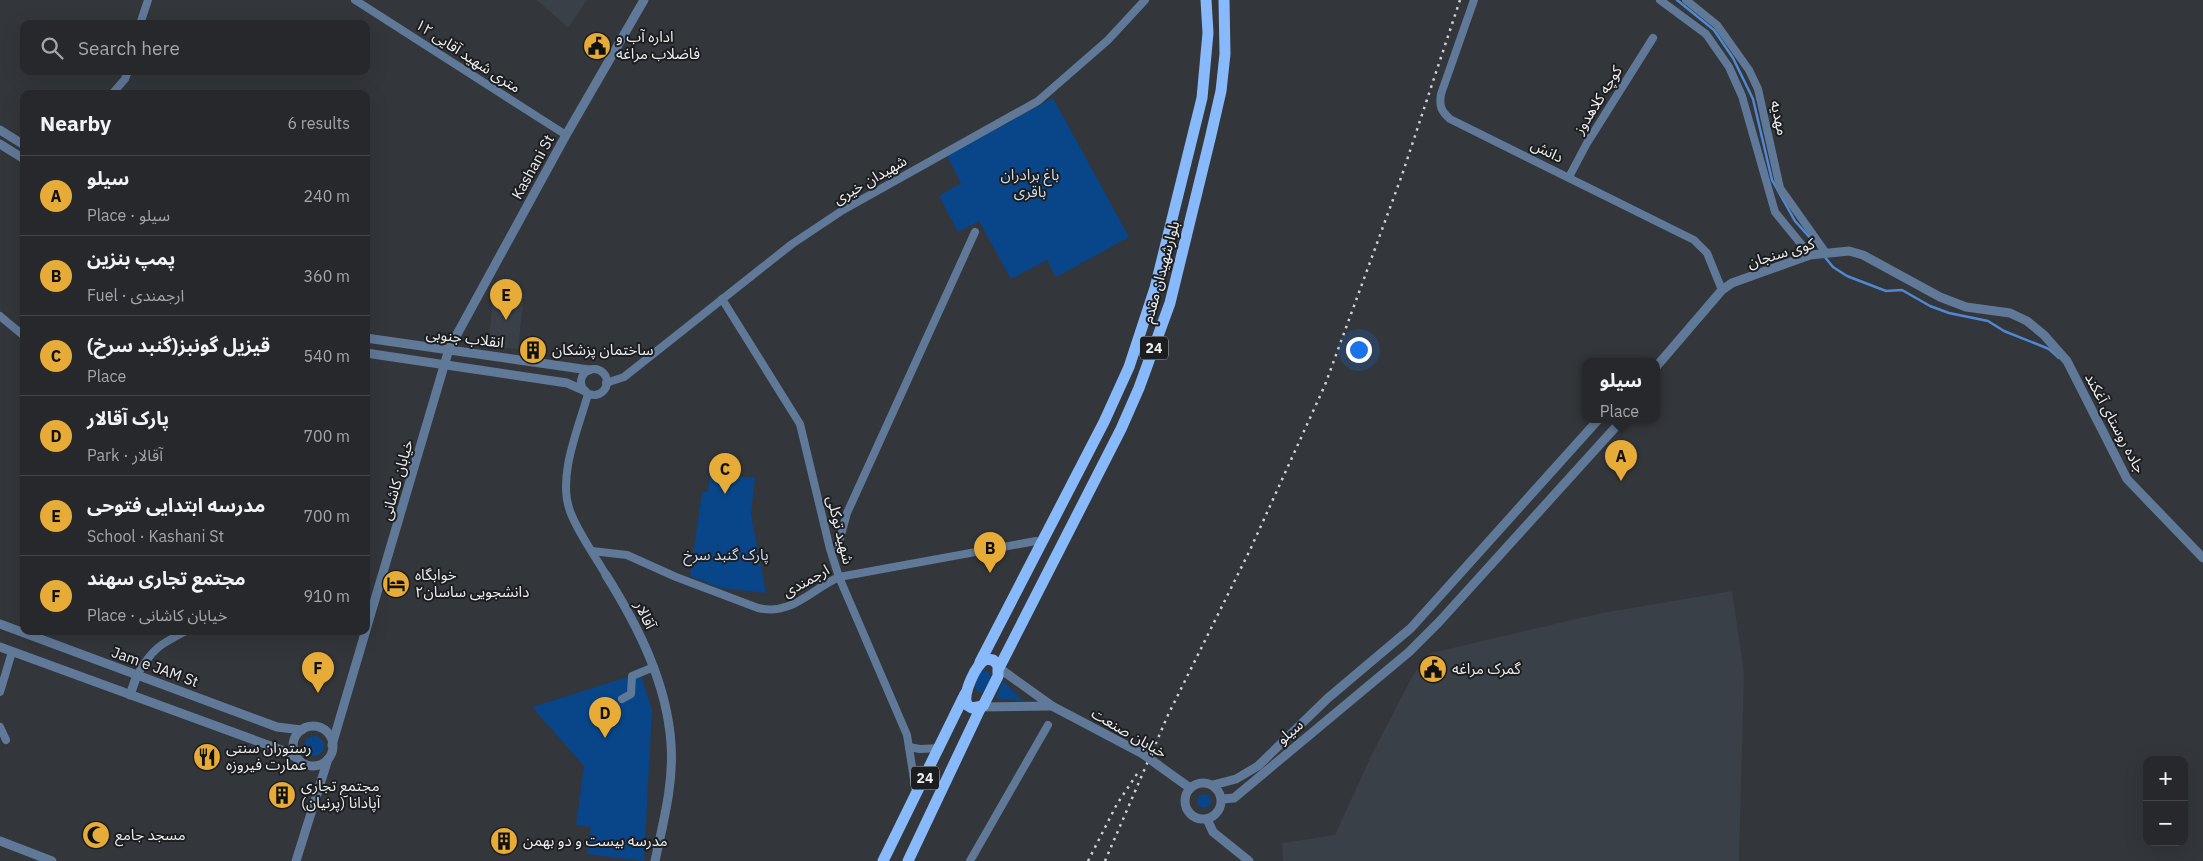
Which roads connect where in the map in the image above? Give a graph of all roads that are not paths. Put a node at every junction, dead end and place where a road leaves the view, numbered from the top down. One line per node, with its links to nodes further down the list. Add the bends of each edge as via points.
1 (148, 0): 10 (street)
2 (355, 0): 15 (street, ۱۲ متری شهید آقایی)
3 (644, 0): 15 (street, Kashani St)
4 (1145, 0): 24 (street, شهیدان خیری, via 1108,40 1038,101 839,212)
5 (1206, 0): 40 (main road, بلوارشهیدان مقدم / 24, via 1208,33 1202,98 1155,288 1128,369)
6 (1224, 0): 58 (main road, بلوارشهیدان مقدم / 24, via 1225,54 1221,91 1170,303 1121,429)
7 (1474, 0): 19 (street, دانش, via 1442,94 1440,106 1443,113 1450,120)
8 (1661, 0): 22 (street, via 1706,34 1729,67 1742,96 1774,212)
9 (1686, 0): 21 (street, مهدیه, via 1717,25 1749,70 1758,89 1780,188)
10 (141, 20)
11 (1653, 38): 19 (street, کوچه کلاهدوز, via 1586,143)
12 (126, 75): 13 (street)
13 (115, 90)
14 (0, 130): 16 (street)
15 (566, 135): 30 (street, Kashani St)
16 (20, 142)
17 (0, 144): 18 (street)
18 (20, 156)
19 (1569, 177): 23 (street, دانش, via 1694,240 1707,254)
20 (975, 232): 41 (street, via 847,513)
21 (1824, 253): 22 (street, کوی سنجان); 25 (street, کوی سنجان, via 1842,250 1864,254 1940,297 1966,307)
22 (1810, 255): 23 (street, کوی سنجان, via 1732,283)
23 (1722, 290): 33 (street, کوی سنجان)
24 (722, 299): 36 (street, شهیدان خیری, via 624,377); 45 (street, شهید توکلی, via 800,424)
25 (1998, 311): 43 (street, جاده روستای آغکند, via 2027,321 2067,361 2127,479)
26 (0, 316): 27 (street)
27 (20, 333)
28 (370, 339): 29 (street, انقلاب جنوبی)
29 (384, 342): 30 (street, انقلاب جنوبی); 32 (street, via 386,351)
30 (449, 349): 34 (street, Kashani St); 35 (street, انقلاب جنوبی)
31 (370, 354): 32 (street, انقلاب جنوبی)
32 (380, 357): 34 (street, انقلاب جنوبی)
33 (1660, 362)
34 (445, 366): 37 (street, انقلاب جنوبی, via 567,383); 46 (street, خیابان کاشانی)
35 (590, 370): 36 (street, via 601,372); 37 (street, via 581,379)
36 (606, 383): 37 (street, via 600,393)
37 (586, 392): 42 (street, آقالار, via 570,449 567,490 569,508)
38 (1595, 423): 52 (street, سیلو)
39 (1619, 423): 55 (street, سیلو, via 1440,622)
40 (1040, 544): 45 (street, ارجمندی, via 1036,542); 56 (main road, بلوارشهیدان مقدم / 24)
41 (838, 546)
42 (592, 550): 44 (street, آقالار); 45 (street, ارجمندی, via 627,555 676,577 771,611 785,608 823,584)
43 (2203, 558)
44 (606, 575): 57 (street, آقالار, via 627,609)
45 (839, 578): 72 (street, شهید توکلی)
46 (370, 618)
47 (0, 624): 48 (street, Jam e JAM St)
48 (20, 631)
49 (30, 635): 59 (street, Jam e JAM St)
50 (178, 635): 59 (street, via 150,653)
51 (365, 635): 71 (street, خیابان کاشانی)
52 (1400, 638): 55 (street); 70 (street, سیلو, via 1328,698)
53 (0, 647): 54 (street)
54 (12, 652): 60 (street); 62 (street)
55 (1409, 652): 74 (street, سیلو)
56 (980, 662): 58 (main road, via 990,659); 61 (main road, 24)
57 (654, 667): 63 (street, via 632,676 631,694); 85 (street, آقالار, via 667,706 672,746 667,800)
58 (999, 668): 64 (street, خیابان صنعت); 65 (main road, 24)
59 (137, 675): 62 (street); 68 (street, Jam e JAM St, via 277,727)
60 (0, 692)
61 (965, 694): 65 (main road, via 969,707); 73 (main road, 24)
62 (130, 695): 76 (street, via 287,752)
63 (622, 699)
64 (1052, 706): 65 (street, خیابان صنعت); 78 (street, خیابان صنعت, bridge, via 1143,754)
65 (981, 707): 87 (main road, 24)
66 (1048, 725): 88 (street)
67 (0, 727): 69 (street)
68 (302, 730): 71 (street, via 320,728 329,735); 76 (street, via 293,747)
69 (6, 740)
70 (1280, 745): 74 (street); 77 (street, سیلو, via 1258,766 1236,779)
71 (332, 746): 75 (street)
72 (910, 747): 73 (street); 79 (street, شهید توکلی)
73 (940, 748): 79 (main road, 24)
74 (1288, 752): 80 (street, سیلو, via 1234,798)
75 (329, 758): 76 (street, via 310,766); 84 (street)
76 (298, 759)
77 (1213, 785): 78 (street, via 1202,782); 80 (street)
78 (1190, 788): 81 (street, via 1185,797 1187,810 1196,818)
79 (917, 794): 86 (main road, 24)
80 (1222, 800): 81 (street, via 1219,810)
81 (1208, 818): 89 (street, via 1213,832)
82 (0, 841): 83 (street)
83 (52, 861)
84 (296, 861)
85 (655, 861)
86 (883, 861)
87 (908, 861)
88 (970, 861)
89 (1249, 861)

